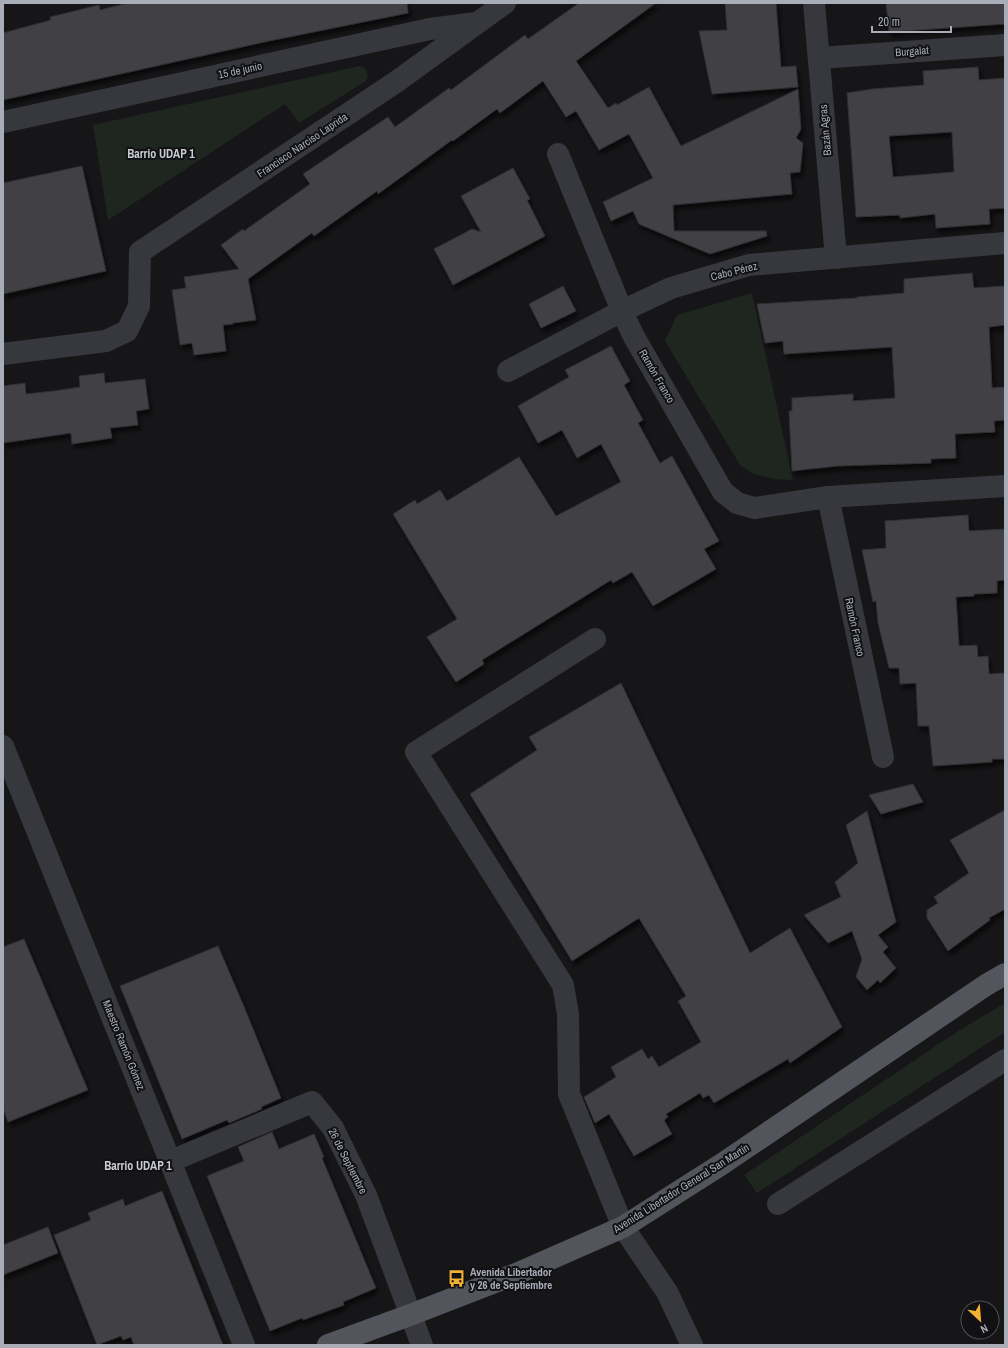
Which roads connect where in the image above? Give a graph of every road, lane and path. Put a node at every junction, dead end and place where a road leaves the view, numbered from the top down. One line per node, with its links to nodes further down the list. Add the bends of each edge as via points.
1 (505, 3): 3 (street, Francisco Narciso Laprida)
2 (814, 3): 5 (street, Bazán Agras)
3 (478, 23): 6 (street, 15 de junio, via 422,30); 11 (street, Francisco Narciso Laprida, via 396,82 140,252 139,306 127,331 106,341)
4 (1005, 45): 5 (street, Burgalat)
5 (819, 58): 9 (street, Bazán Agras)
6 (3, 122)
7 (558, 154): 10 (street, Ramón Franco)
8 (1005, 243): 9 (street, Cabo Pérez)
9 (836, 258): 10 (street, Cabo Pérez, via 749,265 671,288)
10 (622, 312): 12 (street, Cabo Pérez); 14 (street, Ramón Franco, via 723,492 737,503 754,508)
11 (3, 354)
12 (508, 371)
13 (1005, 486): 14 (street, Ramón Franco)
14 (828, 498): 17 (street, Ramón Franco)
15 (594, 639): 22 (street, via 416,752 563,985 568,1014 569,1094)
16 (3, 746): 20 (street, Maestro Ramón Gómez)
17 (883, 757)
18 (1005, 974): 22 (main road, Avenida Libertador General San Martín)
19 (1005, 1060): 21 (street)
20 (171, 1161): 23 (street, 26 de Septiembre, via 312,1102 333,1128 366,1195); 24 (street, Maestro Ramón Gómez)
21 (778, 1204)
22 (624, 1227): 23 (main road, Avenida Libertador General San Martín, via 516,1274); 27 (street, via 667,1292)
23 (410, 1315): 25 (main road, Avenida Libertador General San Martín); 26 (street, 26 de Septiembre)
24 (244, 1345)
25 (328, 1345)
26 (422, 1345)
27 (692, 1345)

